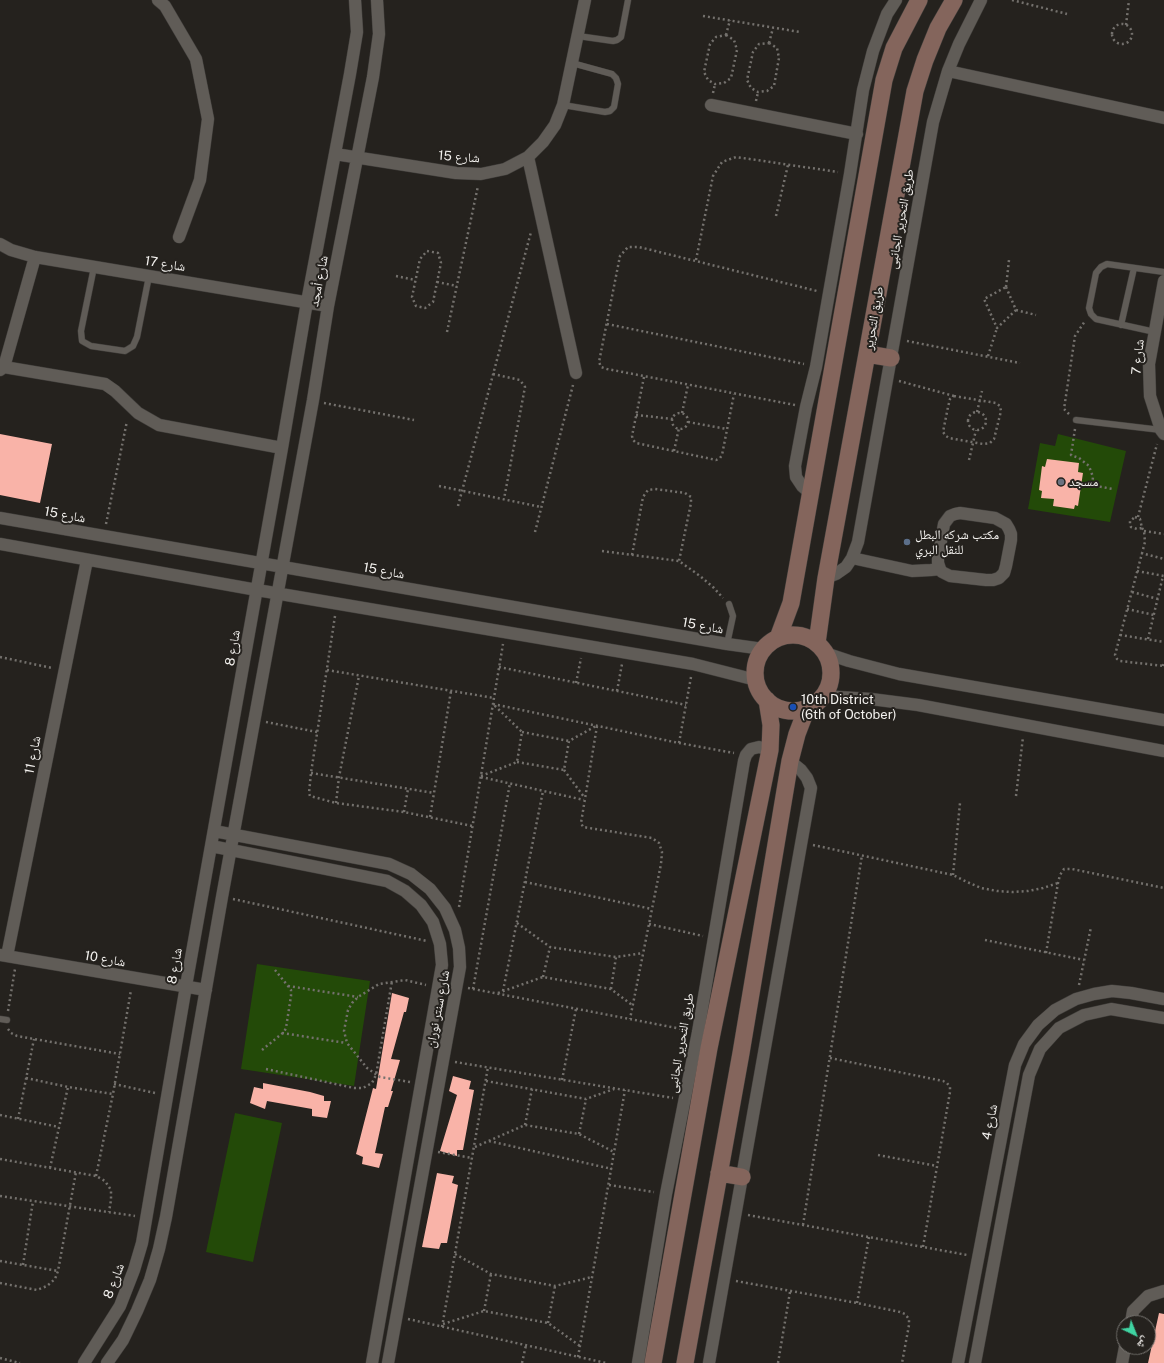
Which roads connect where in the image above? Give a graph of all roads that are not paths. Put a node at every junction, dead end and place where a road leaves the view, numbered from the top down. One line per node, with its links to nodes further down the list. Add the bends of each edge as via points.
1 (158, 0): 20 (street, via 165,6 196,59 208,119 200,180)
2 (355, 0): 17 (street, شارع أمجد, via 357,32)
3 (377, 0): 19 (street, شارع أمجد, via 379,34)
4 (585, 0): 10 (street, شارع 15)
5 (628, 0): 10 (lane, via 621,37 617,40)
6 (896, 0): 16 (street, via 887,14 872,52 863,90)
7 (919, 0): 39 (street, via 894,48 884,80)
8 (954, 0): 32 (street, طريق التحرير, via 938,28 915,91)
9 (981, 0): 12 (street, طريق التحرير الجانبى)
10 (578, 36): 11 (street, شارع 15)
11 (572, 63): 13 (street, شارع 15); 13 (lane, via 612,74 616,78 618,84 614,107 605,112)
12 (948, 71): 15 (street); 33 (street, طريق التحرير الجانبى, via 933,122)
13 (563, 105): 18 (street, شارع 15, via 551,131)
14 (711, 105): 16 (street)
15 (1164, 118)
16 (857, 134): 39 (street, via 816,367 795,466 796,477)
17 (335, 154): 19 (street, شارع 15); 28 (street, شارع أمجد)
18 (528, 157): 19 (street, شارع 15, via 506,169 481,174 456,173); 35 (street)
19 (356, 158): 29 (street, شارع أمجد)
20 (179, 237)
21 (0, 244): 22 (street, شارع 17)
22 (35, 257): 23 (street, شارع 17); 34 (street)
23 (94, 267): 26 (street, شارع 17); 26 (lane, via 81,331 82,341 91,346 124,351 133,346)
24 (1134, 268): 25 (lane); 30 (lane); 30 (lane, via 1107,264 1096,272 1089,308 1091,314 1096,319)
25 (1164, 272)
26 (149, 276): 28 (street, شارع 17)
27 (1164, 281): 31 (street, شارع 7)
28 (307, 302): 29 (street, شارع 17); 38 (street, شارع أمجد)
29 (328, 306): 45 (street, شارع أمجد)
30 (1122, 325): 31 (lane)
31 (1155, 332): 37 (street, شارع 7, via 1149,364 1150,396)
32 (867, 354): 33 (street); 47 (street, طريق التحرير)
33 (891, 358): 42 (street, طريق التحرير الجانبى, via 858,542)
34 (2, 368): 38 (street, via 105,384 115,390 130,407 159,425)
35 (576, 373)
36 (1076, 420): 37 (lane)
37 (1162, 432)
38 (282, 448): 44 (street, شارع أمجد)
39 (810, 493): 51 (street, via 791,603)
40 (0, 518): 44 (street, شارع 15)
41 (0, 544): 43 (street)
42 (852, 558): 46 (street, via 912,571); 47 (street, طريق التحرير الجانبى, via 846,567)
43 (87, 560): 48 (street); 67 (street, شارع 11)
44 (262, 563): 45 (street, شارع 15); 48 (street, شارع 8)
45 (283, 567): 49 (street); 52 (street, شارع 15)
46 (940, 568): 46 (street, via 950,576 986,580 999,578 1004,573 1011,540 1006,524 995,518 960,514 950,516 944,524 938,558)
47 (826, 578): 53 (street, طريق التحرير)
48 (257, 590): 49 (street); 63 (street, شارع 8)
49 (278, 593): 55 (street, via 693,664); 64 (street)
50 (729, 604): 52 (lane, via 733,616)
51 (778, 638): 53 (street, via 798,635 811,640); 54 (street)
52 (727, 644): 54 (street, شارع 15)
53 (821, 648): 56 (street, via 828,659 831,674); 59 (street, via 855,663 899,674)
54 (763, 650): 55 (street, via 756,664)
55 (756, 680): 57 (street)
56 (823, 696): 58 (street); 61 (street, via 918,705)
57 (767, 700): 58 (street, via 789,711); 60 (street, via 771,725)
58 (806, 708): 62 (street)
59 (1164, 720)
60 (770, 750): 74 (street); 74 (street, طريق التحرير الجانبى, via 759,747 746,755 698,1032)
61 (1164, 751)
62 (790, 761): 75 (street); 76 (street, via 801,770 811,788)
63 (214, 831): 64 (street, شارع سنتر نوران); 65 (street, شارع 8)
64 (234, 834): 66 (street); 82 (street, شارع سنتر نوران, via 389,864 411,874 430,889 445,908 455,930 460,961 457,986)
65 (211, 846): 66 (street, شارع سنتر نوران); 68 (street, شارع 8)
66 (231, 850): 69 (street); 81 (street, شارع سنتر نوران, via 387,882 406,891 421,905 433,922 440,944 442,965)
67 (8, 956): 68 (street, شارع 10)
68 (186, 986): 69 (street, شارع 10); 79 (street, شارع 8, via 142,1243 120,1306)
69 (206, 990): 80 (street, via 159,1249 138,1311)
70 (1164, 999): 87 (street, شارع 4, via 1112,991 1076,999 1055,1010 1038,1025 1024,1044 1015,1065)
71 (1164, 1018): 88 (street, via 1111,1009 1084,1015 1059,1028 1040,1049 1029,1075)
72 (0, 1019): 73 (lane)
73 (7, 1020)
74 (699, 1064): 83 (street, طريق التحرير الجانبى, via 684,1100); 84 (street)
75 (719, 1173): 76 (street); 85 (street)
76 (742, 1177): 86 (street)
77 (1164, 1291): 78 (street, via 1148,1296)
78 (1132, 1315)
79 (84, 1363)
80 (107, 1363)
81 (372, 1363)
82 (388, 1363)
83 (638, 1363)
84 (653, 1363)
85 (685, 1363)
86 (709, 1363)
87 (958, 1363)
88 (974, 1363)

